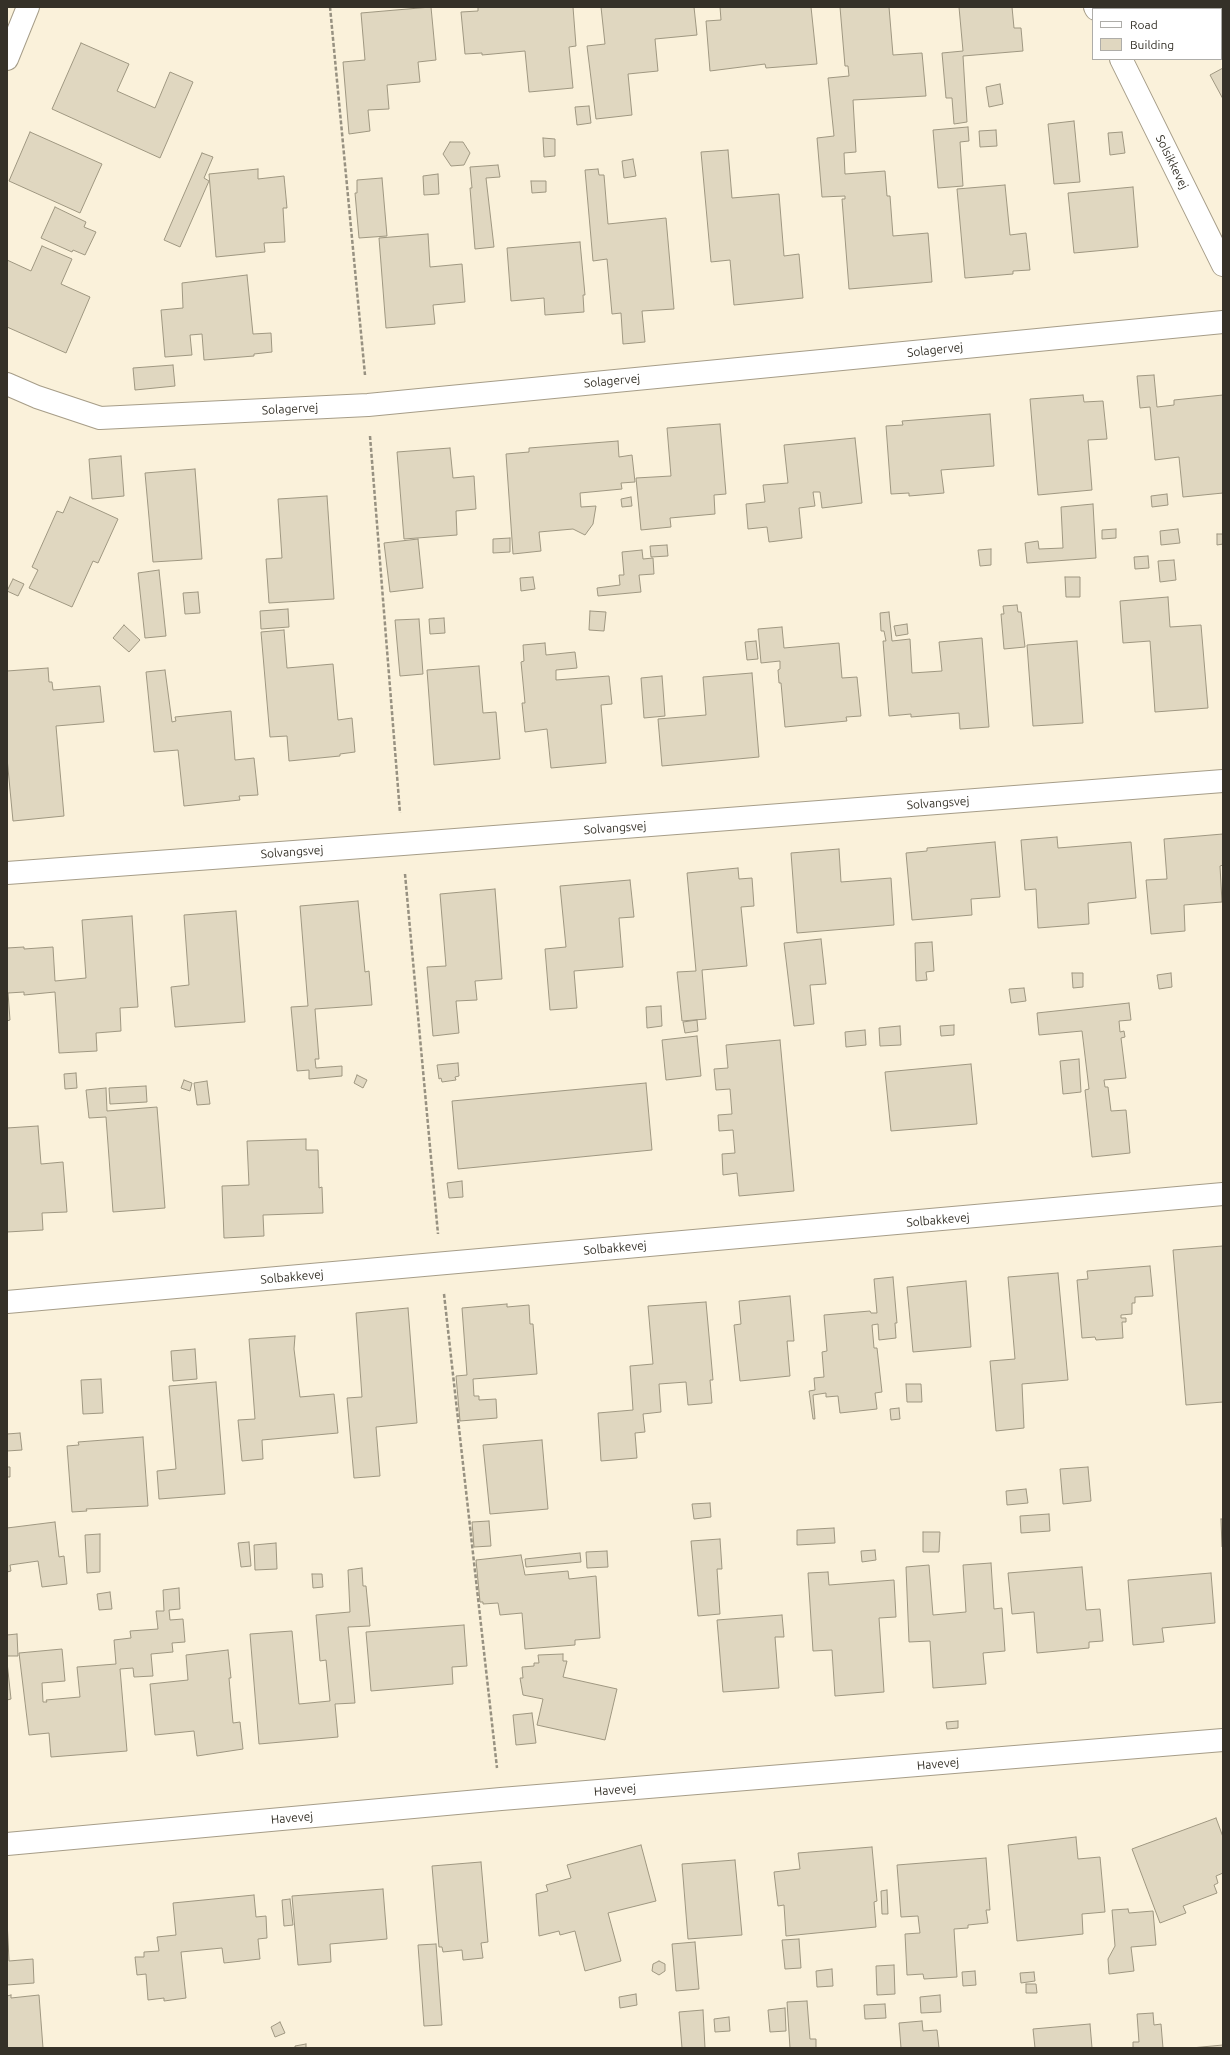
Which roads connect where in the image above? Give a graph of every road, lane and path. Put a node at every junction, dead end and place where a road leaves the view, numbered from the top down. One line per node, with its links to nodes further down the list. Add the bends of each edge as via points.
1 (28, 7): 3 (street)
2 (330, 7): 8 (path)
3 (7, 59)
4 (1121, 60): 5 (street, Solsikkevej)
5 (1223, 265)
6 (1223, 322): 8 (street, Solagervej)
7 (7, 384): 8 (street, Solagervej, via 37,398 100,418)
8 (368, 405): 10 (path)
9 (1223, 781): 10 (street, Solvangsvej)
10 (402, 844): 11 (street, Solvangsvej); 13 (path)
11 (7, 873)
12 (1223, 1194): 13 (street, Solbakkevej)
13 (440, 1264): 14 (street, Solbakkevej); 16 (path)
14 (7, 1302)
15 (1223, 1740): 16 (street, Havevej)
16 (500, 1799): 17 (street, Havevej)
17 (7, 1844)

